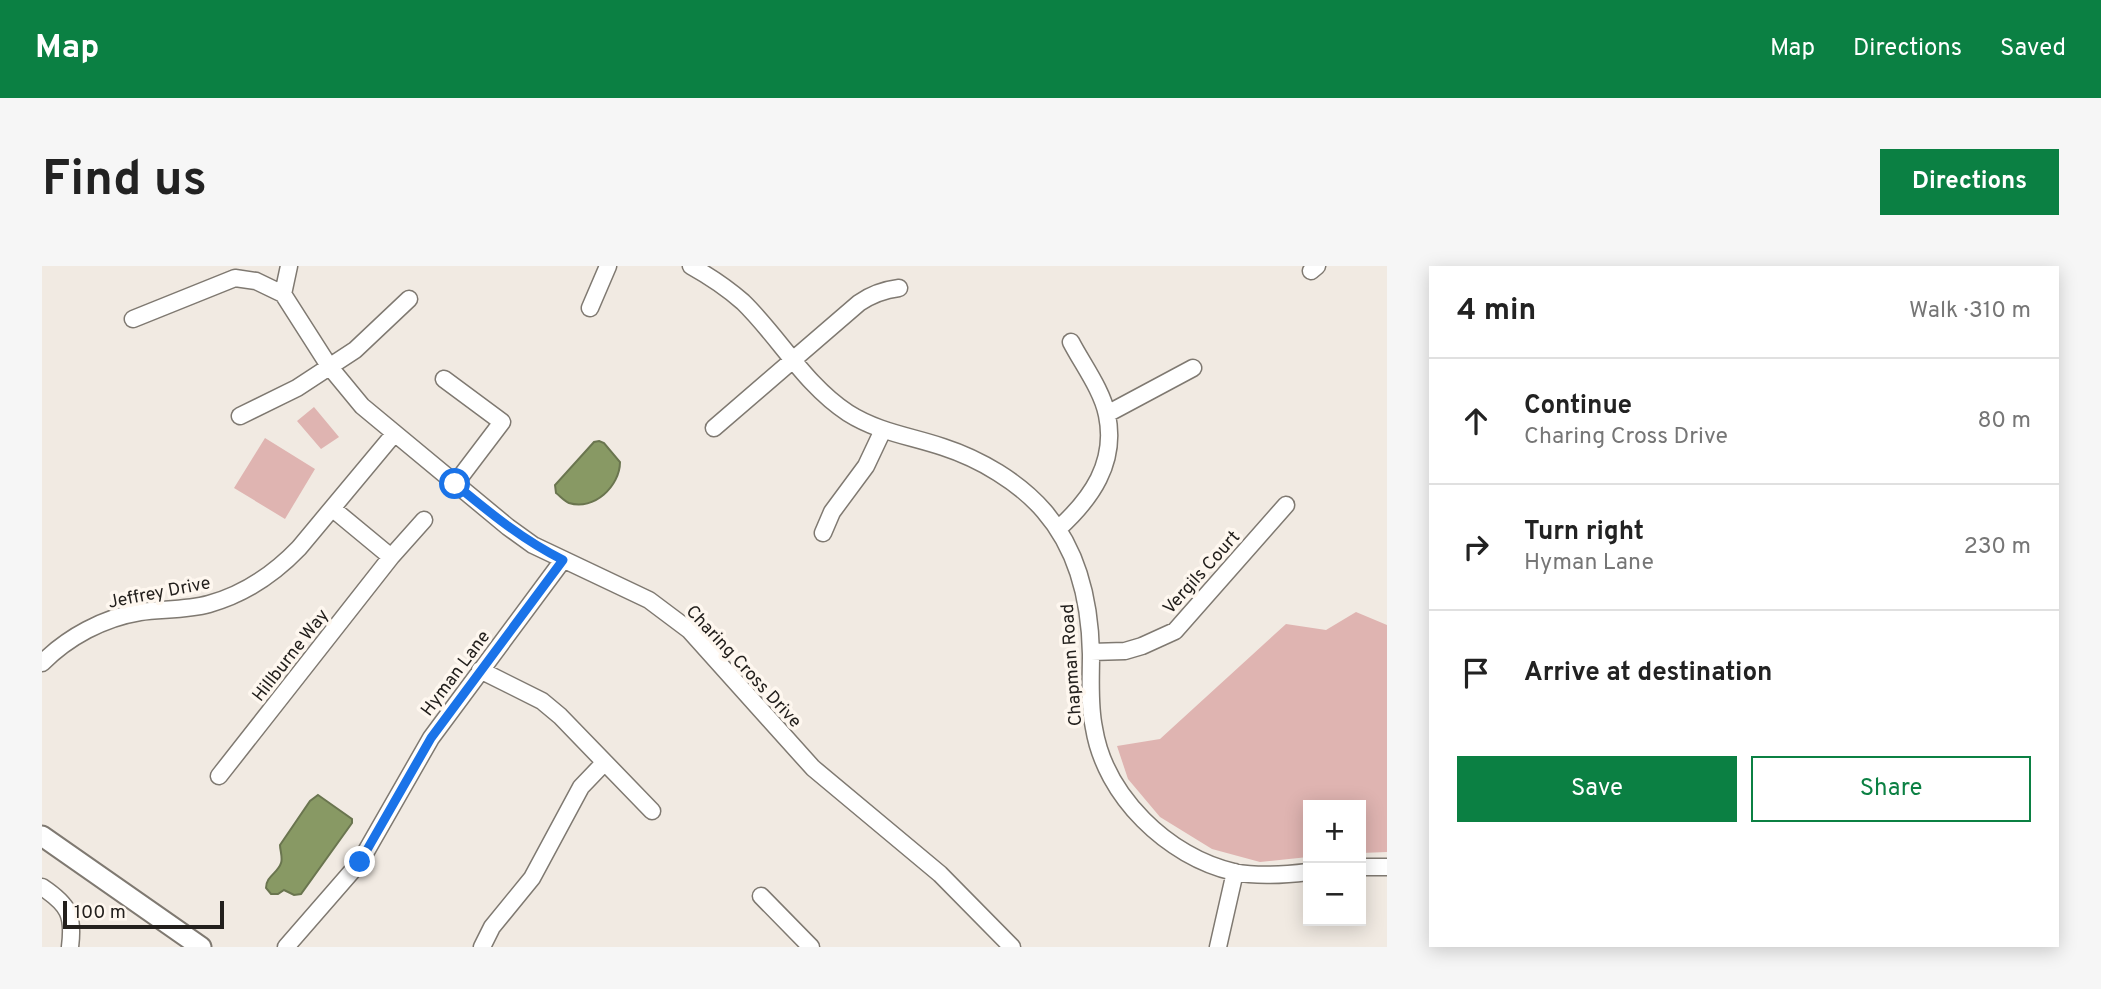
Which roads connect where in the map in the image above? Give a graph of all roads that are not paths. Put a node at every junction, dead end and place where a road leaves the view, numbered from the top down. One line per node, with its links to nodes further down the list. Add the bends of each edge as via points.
1 (289, 266): 5 (street)
2 (608, 266): 7 (street)
3 (691, 266): 10 (street, Chapman Road, via 744,303)
4 (899, 288): 10 (street, via 871,295)
5 (283, 294): 8 (street, via 256,281 235,278); 11 (street, Charing Cross Drive)
6 (409, 299): 11 (street, via 355,350)
7 (590, 308)
8 (134, 319)
9 (1071, 342): 14 (street)
10 (793, 359): 16 (street); 17 (street, Chapman Road, via 847,412)
11 (329, 366): 15 (street, via 297,388); 18 (street, Charing Cross Drive, via 362,406)
12 (1192, 368): 14 (street)
13 (444, 379): 19 (street, via 502,422)
14 (1107, 414): 23 (street, via 1108,448 1101,475 1090,496)
15 (240, 416)
16 (714, 428)
17 (883, 430): 23 (street, Chapman Road, via 943,447 992,469 1022,490); 24 (street, via 866,467 832,512)
18 (394, 434): 19 (street, Charing Cross Drive); 21 (street, Jeffrey Drive)
19 (455, 484): 26 (street, Charing Cross Drive, via 533,545)
20 (1286, 505): 27 (street, Vergils Court, via 1175,631 1125,651)
21 (333, 509): 25 (street); 28 (street, Jeffrey Drive, via 283,565 249,588 207,605 140,612 104,622 66,642)
22 (424, 520): 25 (street, Hillburne Way)
23 (1058, 528): 27 (street, Chapman Road, via 1086,595)
24 (823, 533)
25 (391, 557): 31 (street, Hillburne Way)
26 (563, 560): 29 (street, Hyman Lane); 45 (street, Charing Cross Drive, via 649,600 689,631 813,768 940,874)
27 (1091, 652): 36 (street, Chapman Road, via 1094,730 1114,782 1163,836 1209,864)
28 (42, 663)
29 (481, 670): 30 (street, via 542,701); 42 (street, Hyman Lane, via 417,760 360,862)
30 (604, 762): 32 (street); 43 (street, via 581,787 532,878 492,927)
31 (219, 776)
32 (652, 811)
33 (42, 836): 41 (main road)
34 (1366, 867): 35 (street)
35 (1387, 867)
36 (1235, 872): 37 (street, Chapman Road); 46 (street)
37 (1303, 872)
38 (42, 887): 40 (street, via 69,912)
39 (761, 896): 44 (street)
40 (70, 947)
41 (201, 947)
42 (286, 947)
43 (482, 947)
44 (811, 947)
45 (1012, 947)
46 (1218, 947)

